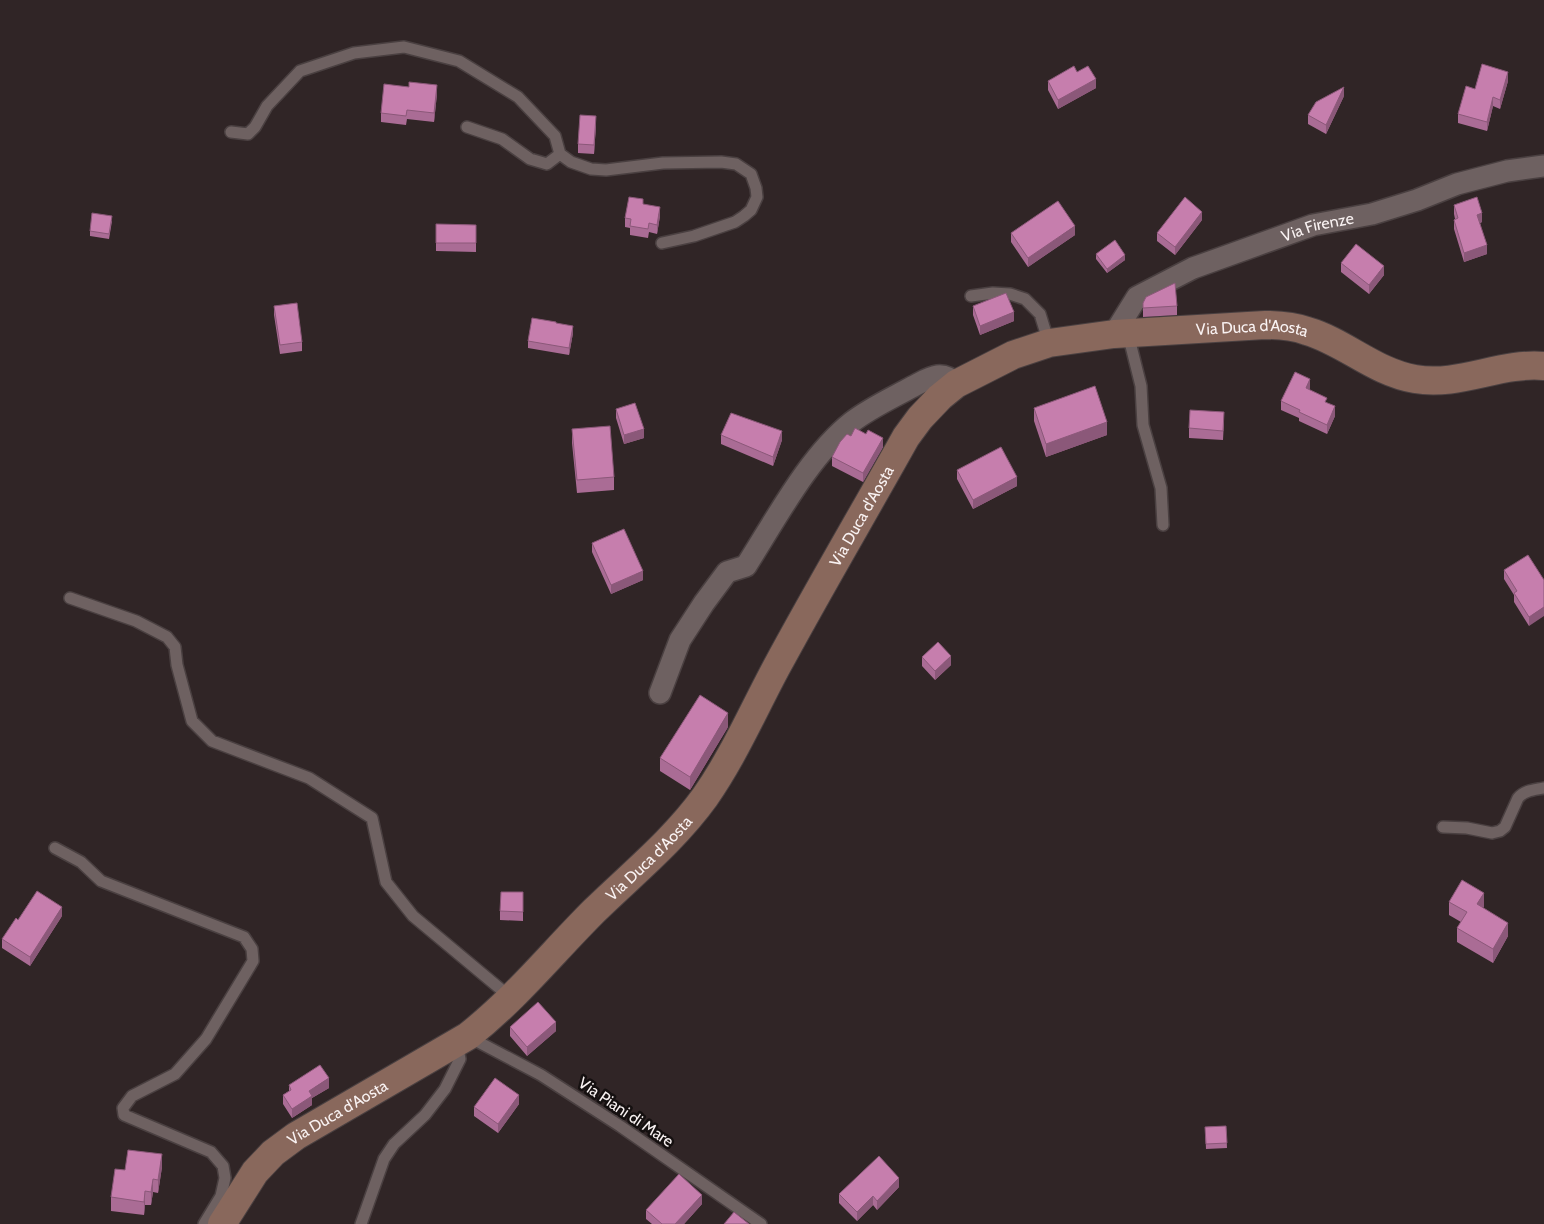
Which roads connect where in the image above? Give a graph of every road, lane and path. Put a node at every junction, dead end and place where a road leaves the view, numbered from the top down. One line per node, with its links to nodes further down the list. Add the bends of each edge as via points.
1 (467, 127): 3 (lane, via 502,139 530,159 547,164)
2 (231, 132): 3 (lane, via 248,134 267,106 300,71 354,53 404,47 459,61 518,97 555,136)
3 (560, 154): 5 (lane, via 570,162 591,169 721,162 736,164 751,174 757,197 744,216 694,236)
4 (1544, 166): 7 (street, Via Firenze, via 1507,171 1457,184 1372,214 1313,225 1193,268 1137,297)
5 (662, 243)
6 (971, 296): 8 (lane, via 993,293 1025,299 1040,314)
7 (1121, 334): 8 (main road, Via Duca d'Aosta); 9 (main road, Via Duca d'Aosta, via 1287,326 1330,341 1374,366 1416,379 1463,378 1514,367); 11 (lane, via 1141,386 1142,425 1161,488)
8 (1049, 343): 10 (main road, Via Duca d'Aosta, via 1013,354)
9 (1544, 366)
10 (956, 384): 13 (street, via 942,375 928,379 852,422 829,445 807,471 746,566 727,572 704,603 680,640); 17 (main road, Via Duca d'Aosta, via 926,411 906,437 727,762 705,796 681,828 593,912)
11 (1163, 525)
12 (70, 598): 17 (lane, via 136,621 167,637 174,647 192,721 212,741 309,778 372,818 386,882 412,916)
13 (660, 693)
14 (1544, 788): 15 (lane, via 1522,794 1505,828 1500,831 1492,833)
15 (1443, 827)
16 (55, 848): 19 (lane, via 81,862 101,880 244,937 252,949 253,961 206,1039 175,1074 132,1096 123,1108 124,1115 212,1152 222,1166 226,1178 221,1196)
17 (512, 998): 18 (main road, Via Duca d'Aosta)
18 (462, 1039): 20 (main road, Via Duca d'Aosta, via 296,1136 273,1153 255,1172); 21 (lane, via 460,1059 445,1089 384,1159); 22 (lane, Via Piani di Mare, via 541,1076 620,1126)
19 (204, 1224)
20 (222, 1224)
21 (361, 1224)
22 (761, 1224)

